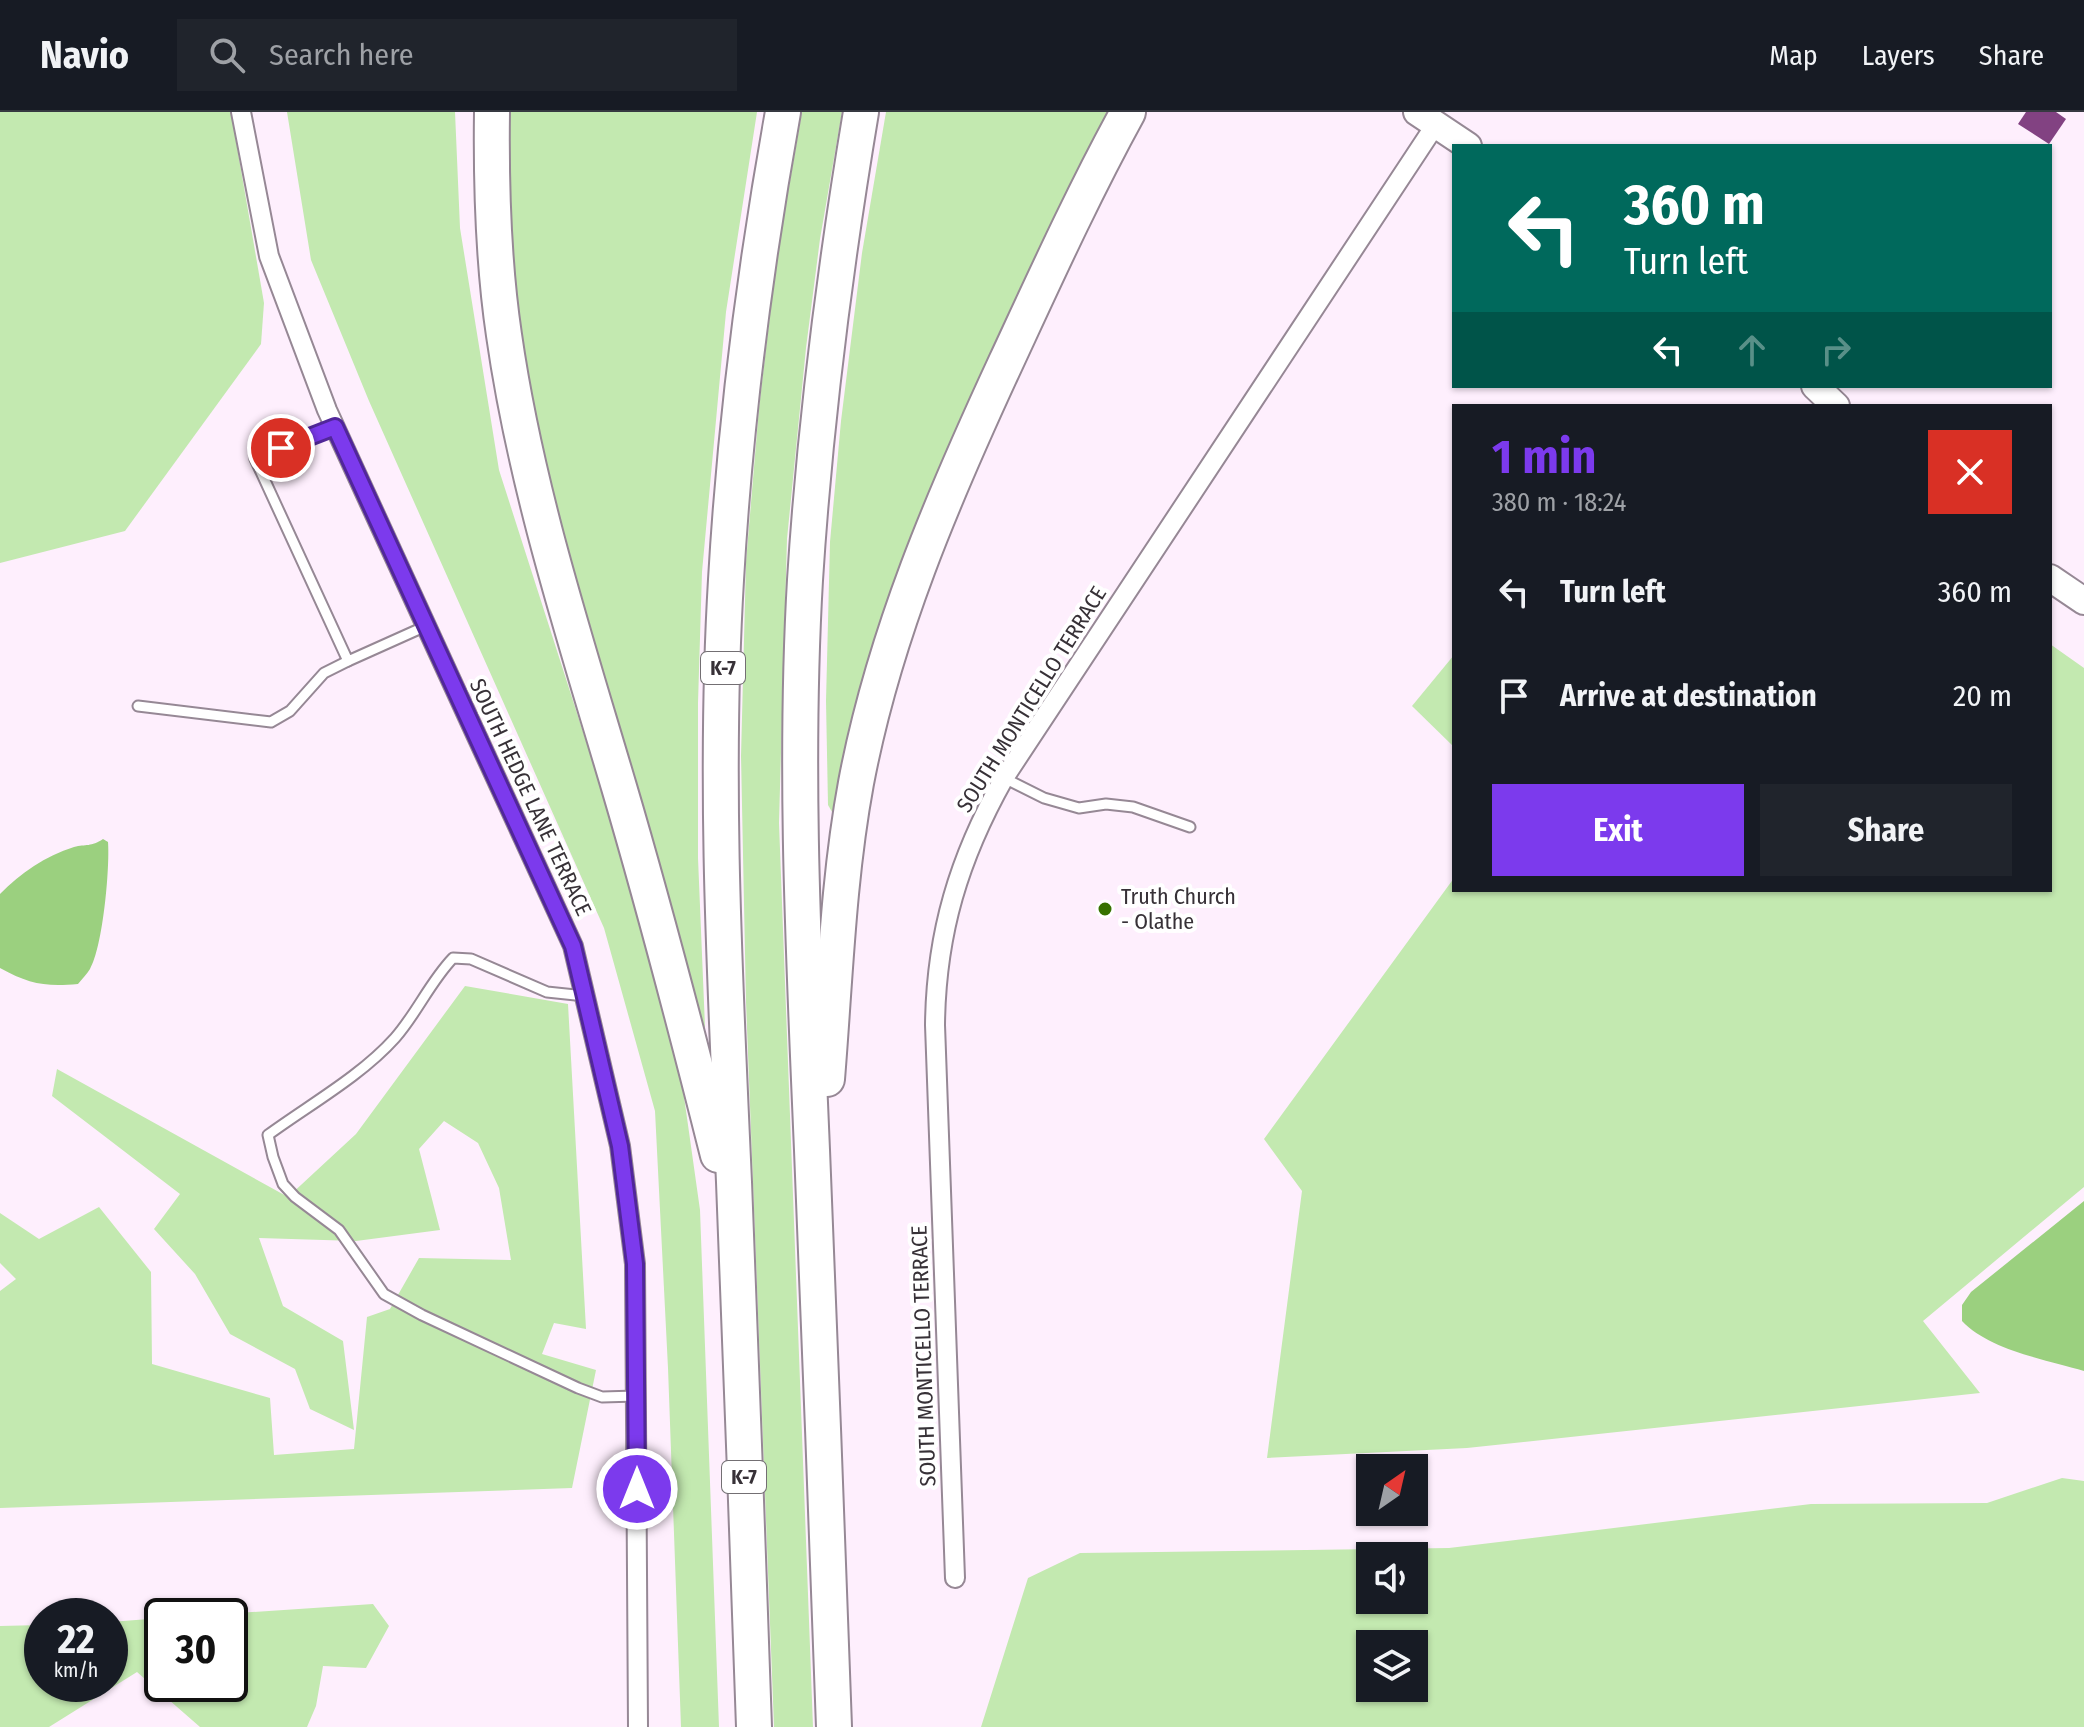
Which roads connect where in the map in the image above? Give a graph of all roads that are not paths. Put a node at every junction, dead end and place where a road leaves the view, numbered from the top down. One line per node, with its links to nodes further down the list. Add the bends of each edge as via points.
1 (241, 112): 10 (street, SOUTH HEDGE LANE TERRACE, via 269,256)
2 (492, 112): 20 (highway, via 494,242 524,447 687,1030)
3 (783, 112): 20 (highway, K-7, via 749,323 725,584 722,848)
4 (861, 112): 19 (highway, via 827,338 805,596 801,840)
5 (1128, 112): 19 (highway, via 1086,188 979,421 935,522 887,657 846,845)
6 (1427, 118): 7 (main road); 16 (street, SOUTH MONTICELLO TERRACE)
7 (1465, 144)
8 (1817, 388): 9 (main road)
9 (1834, 404)
10 (335, 427): 13 (street, SOUTH HEDGE LANE TERRACE); 14 (lane, via 255,459)
11 (2052, 579): 12 (main road)
12 (2084, 601)
13 (426, 626): 14 (lane); 18 (street, SOUTH HEDGE LANE TERRACE, via 573,946)
14 (348, 661): 15 (lane, via 324,673 290,711 271,722)
15 (138, 706)
16 (1004, 778): 17 (lane, via 1079,808 1133,807); 22 (street, SOUTH MONTICELLO TERRACE, via 960,870 936,984)
17 (1190, 827)
18 (585, 996): 21 (street, SOUTH HEDGE LANE TERRACE, via 620,1146 633,1249); 21 (lane, via 547,992 471,959 453,958 394,1039 367,1065 268,1135 283,1184 339,1230 384,1294 578,1388 602,1397)
19 (815, 1227): 25 (highway)
20 (736, 1228): 24 (highway, K-7)
21 (636, 1396): 23 (street, SOUTH HEDGE LANE TERRACE)
22 (955, 1578)
23 (638, 1727)
24 (754, 1727)
25 (834, 1727)

